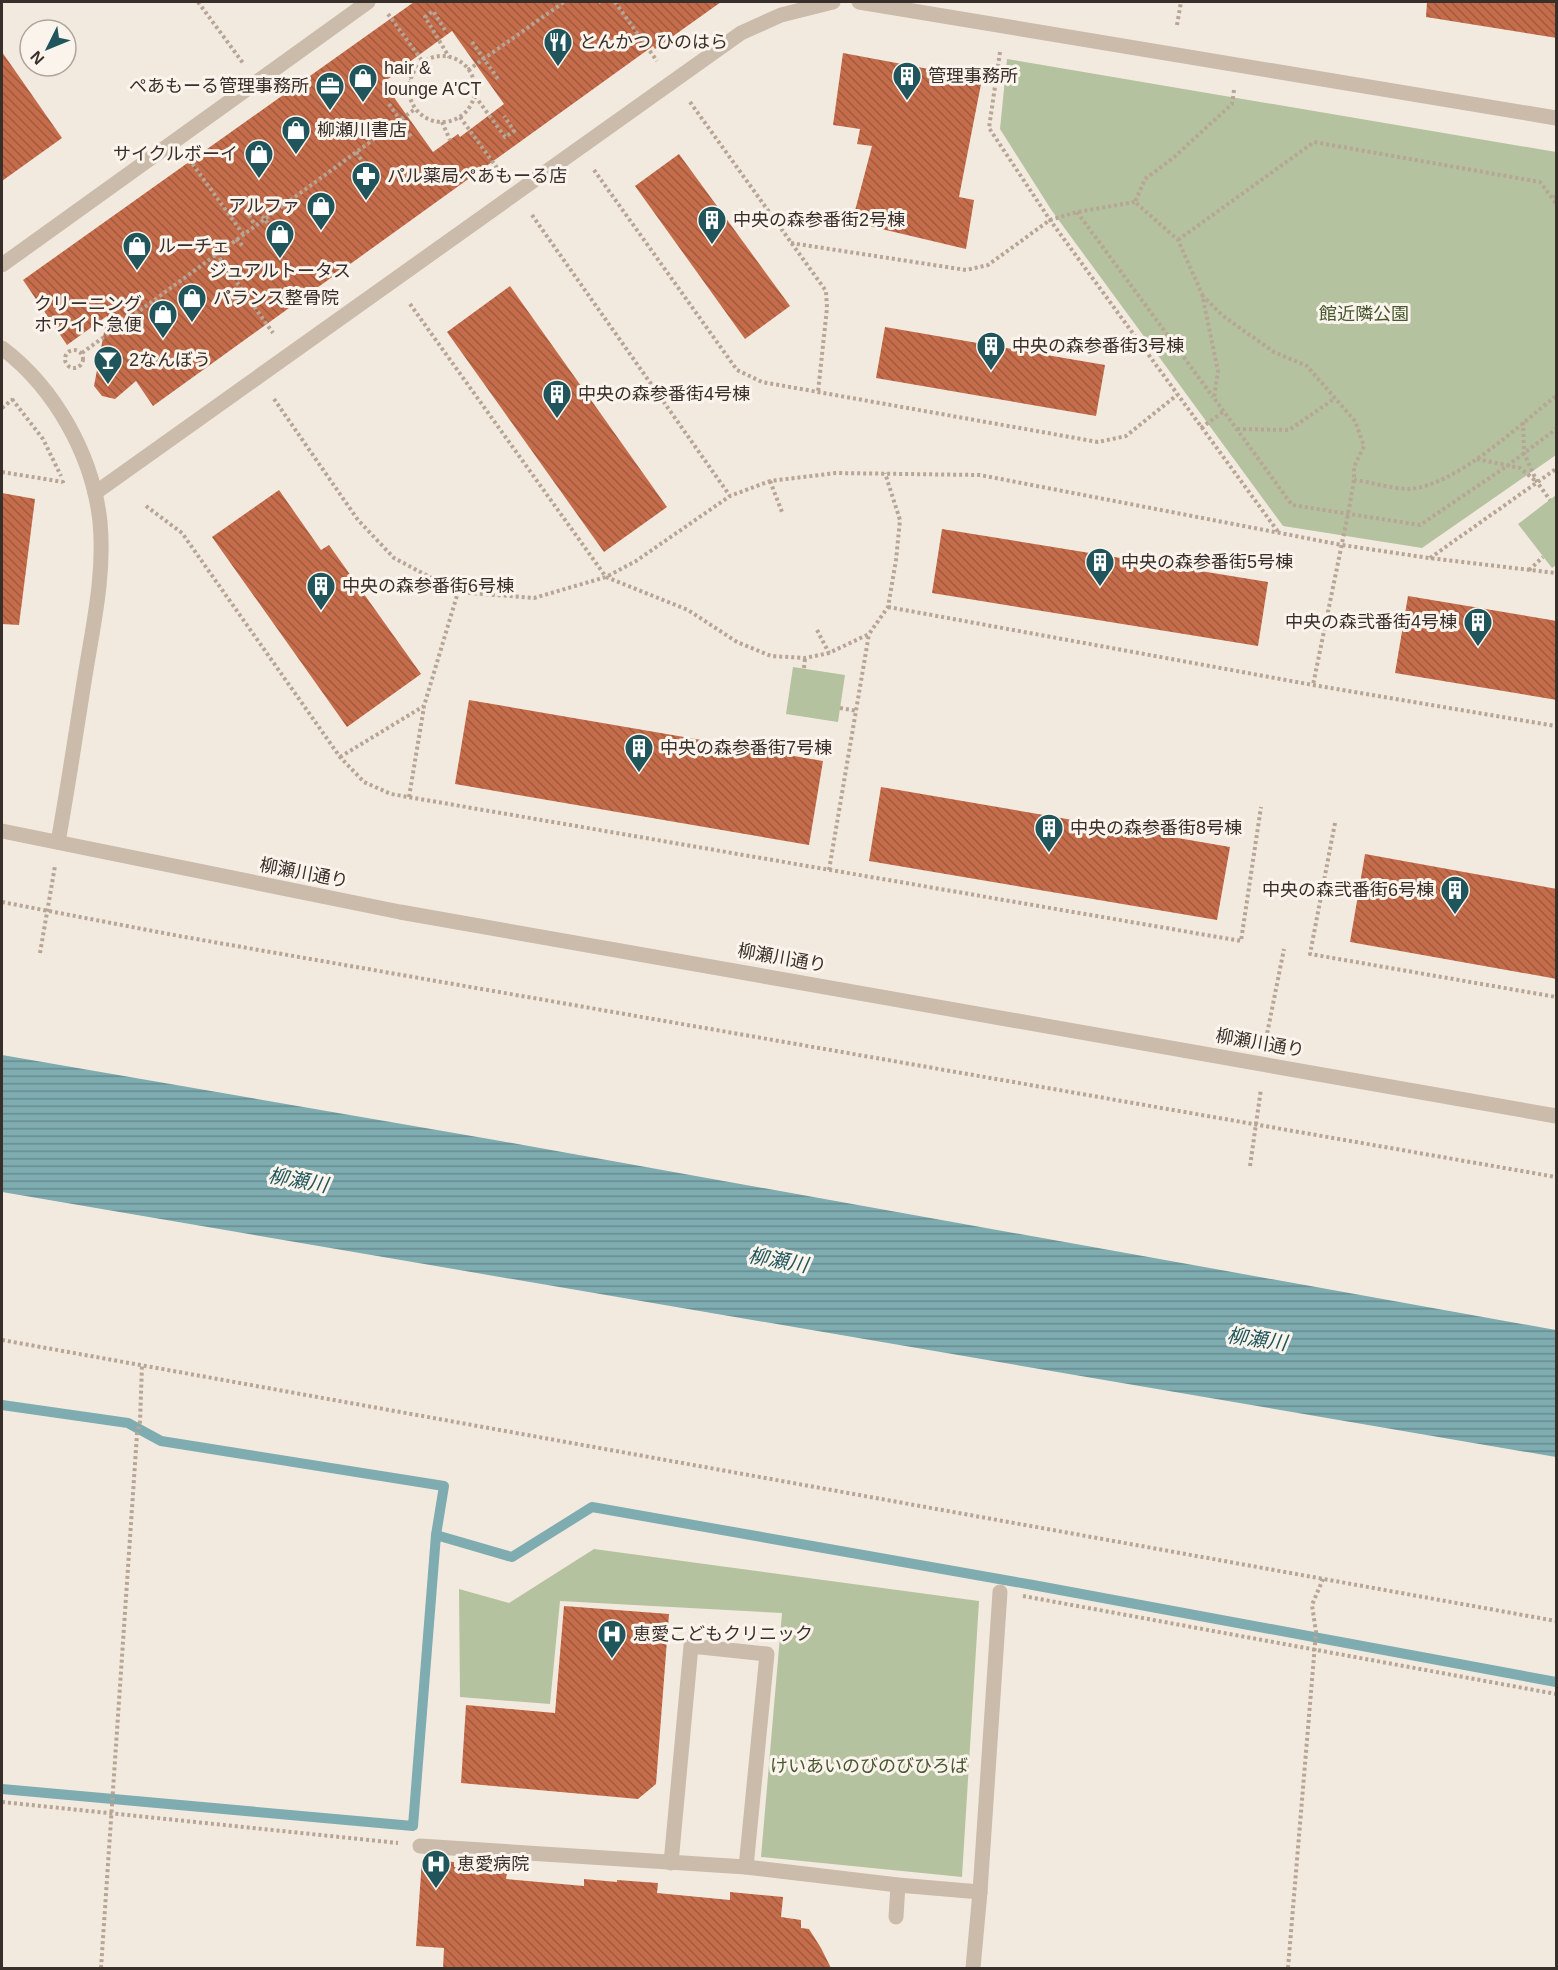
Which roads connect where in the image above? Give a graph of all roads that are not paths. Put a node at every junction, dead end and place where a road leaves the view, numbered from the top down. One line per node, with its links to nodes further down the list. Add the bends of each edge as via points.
1 (368, 2): 6 (street)
2 (832, 2): 4 (street)
3 (859, 2): 5 (street)
4 (811, 4): 8 (street, via 741,33)
5 (1557, 118)
6 (2, 264)
7 (2, 348): 8 (street, via 36,381 67,422)
8 (95, 493): 10 (street, via 100,523 99,585)
9 (2, 831): 10 (street, 柳瀬川通り)
10 (58, 842): 11 (street, 柳瀬川通り, via 400,912)
11 (1557, 1116)
12 (1000, 1592): 17 (street)
13 (420, 1846): 14 (street)
14 (672, 1863): 15 (street); 15 (street, via 692,1646 767,1654)
15 (746, 1867): 16 (street)
16 (898, 1885): 17 (street); 18 (street)
17 (980, 1892): 19 (street)
18 (896, 1917)
19 (973, 1968)

